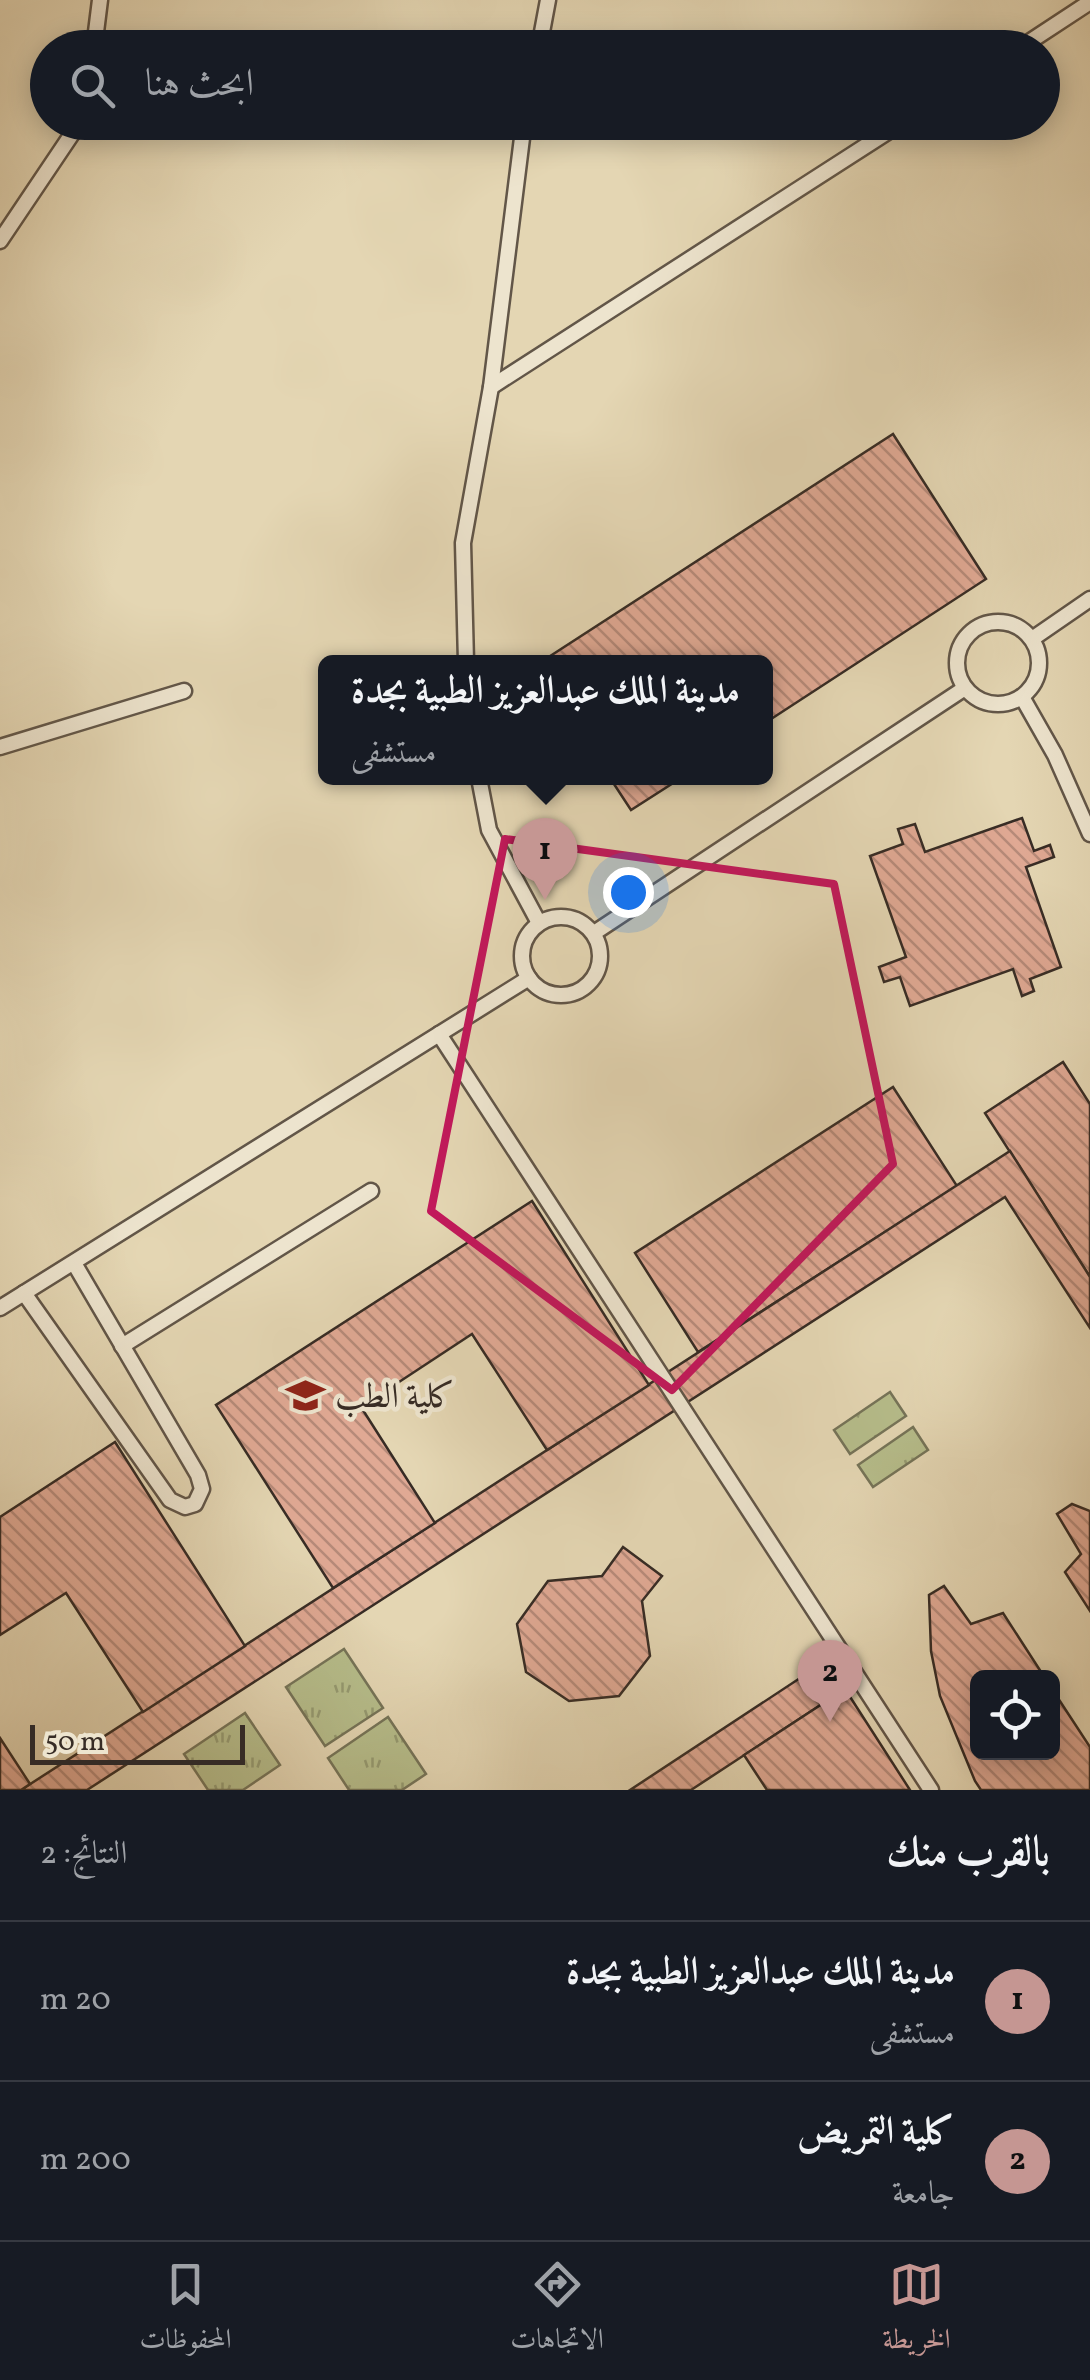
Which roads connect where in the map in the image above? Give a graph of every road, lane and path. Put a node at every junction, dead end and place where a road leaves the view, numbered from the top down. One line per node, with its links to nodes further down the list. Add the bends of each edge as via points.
1 (100, 0): 4 (lane)
2 (548, 0): 5 (lane)
3 (1090, 2): 6 (lane)
4 (96, 30)
5 (542, 30)
6 (1047, 30)
7 (68, 140): 10 (lane)
8 (522, 140): 11 (lane)
9 (875, 140): 11 (lane)
10 (0, 241)
11 (491, 387): 14 (lane, via 463,543)
12 (1090, 598): 13 (lane)
13 (1032, 639): 15 (lane, via 1004,622 974,630 957,657); 17 (lane, via 1039,670)
14 (466, 655)
15 (965, 688): 17 (lane, via 992,704); 22 (lane)
16 (184, 690): 18 (lane)
17 (1022, 696): 20 (lane)
18 (0, 746)
19 (480, 785): 21 (lane, via 490,830)
20 (1090, 834)
21 (538, 923): 22 (lane, via 562,916); 23 (lane, via 522,955)
22 (594, 933): 23 (lane, via 600,960 577,992 550,994)
23 (528, 978): 24 (lane)
24 (439, 1034): 26 (lane); 30 (lane)
25 (371, 1190): 29 (lane)
26 (74, 1263): 27 (lane); 29 (lane)
27 (24, 1293): 28 (lane); 29 (lane, via 158,1486 170,1500 191,1506 201,1496 198,1475)
28 (0, 1308)
29 (122, 1346)
30 (930, 1790)

